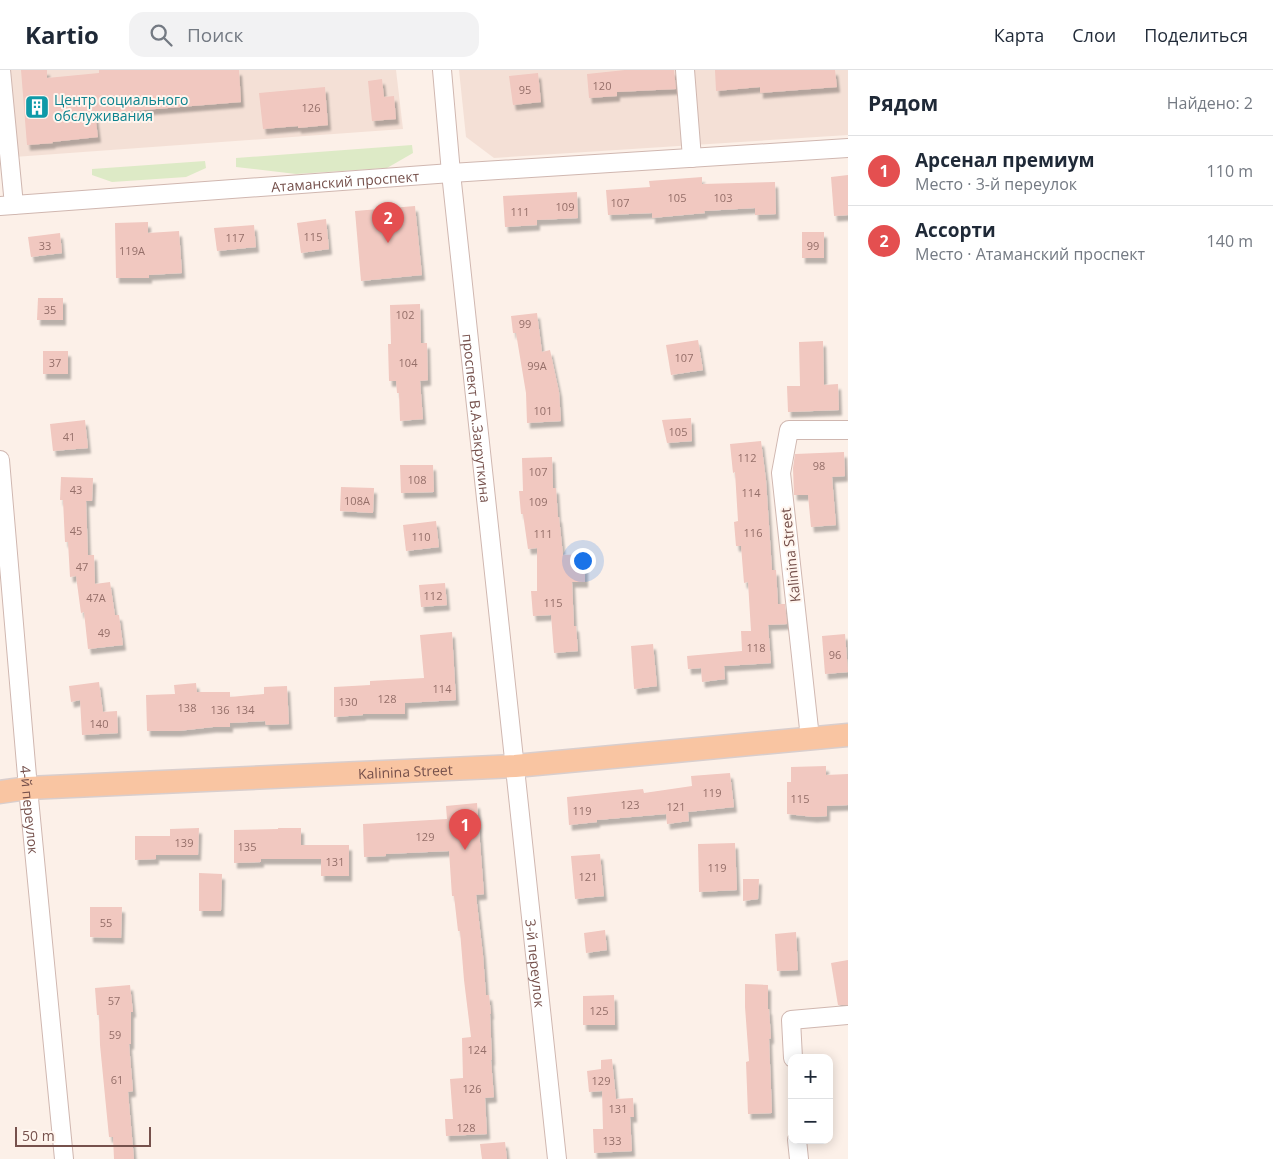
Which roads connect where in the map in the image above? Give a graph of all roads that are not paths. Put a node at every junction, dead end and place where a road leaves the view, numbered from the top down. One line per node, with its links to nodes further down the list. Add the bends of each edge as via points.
1 (1, 70): 7 (street)
2 (442, 70): 6 (street, проспект В.А.Закруткина)
3 (685, 70): 5 (street)
4 (848, 148): 5 (street, Атаманский проспект)
5 (692, 158): 6 (street, Атаманский проспект)
6 (451, 173): 7 (street, Атаманский проспект); 12 (street, проспект В.А.Закруткина)
7 (7, 206)
8 (848, 430): 11 (street, Kalinina Street, via 789,430 781,474)
9 (0, 460): 13 (street, 4-й переулок)
10 (848, 736): 11 (main road, Kalinina Street)
11 (810, 738): 12 (main road, Kalinina Street)
12 (515, 766): 13 (main road, Kalinina Street); 19 (street, 3-й переулок)
13 (28, 788): 14 (main road, Kalinina Street); 18 (street, 4-й переулок)
14 (0, 792)
15 (848, 1015): 16 (street, via 791,1020)
16 (793, 1054)
17 (797, 1144): 20 (street)
18 (64, 1159)
19 (557, 1159)
20 (799, 1159)

